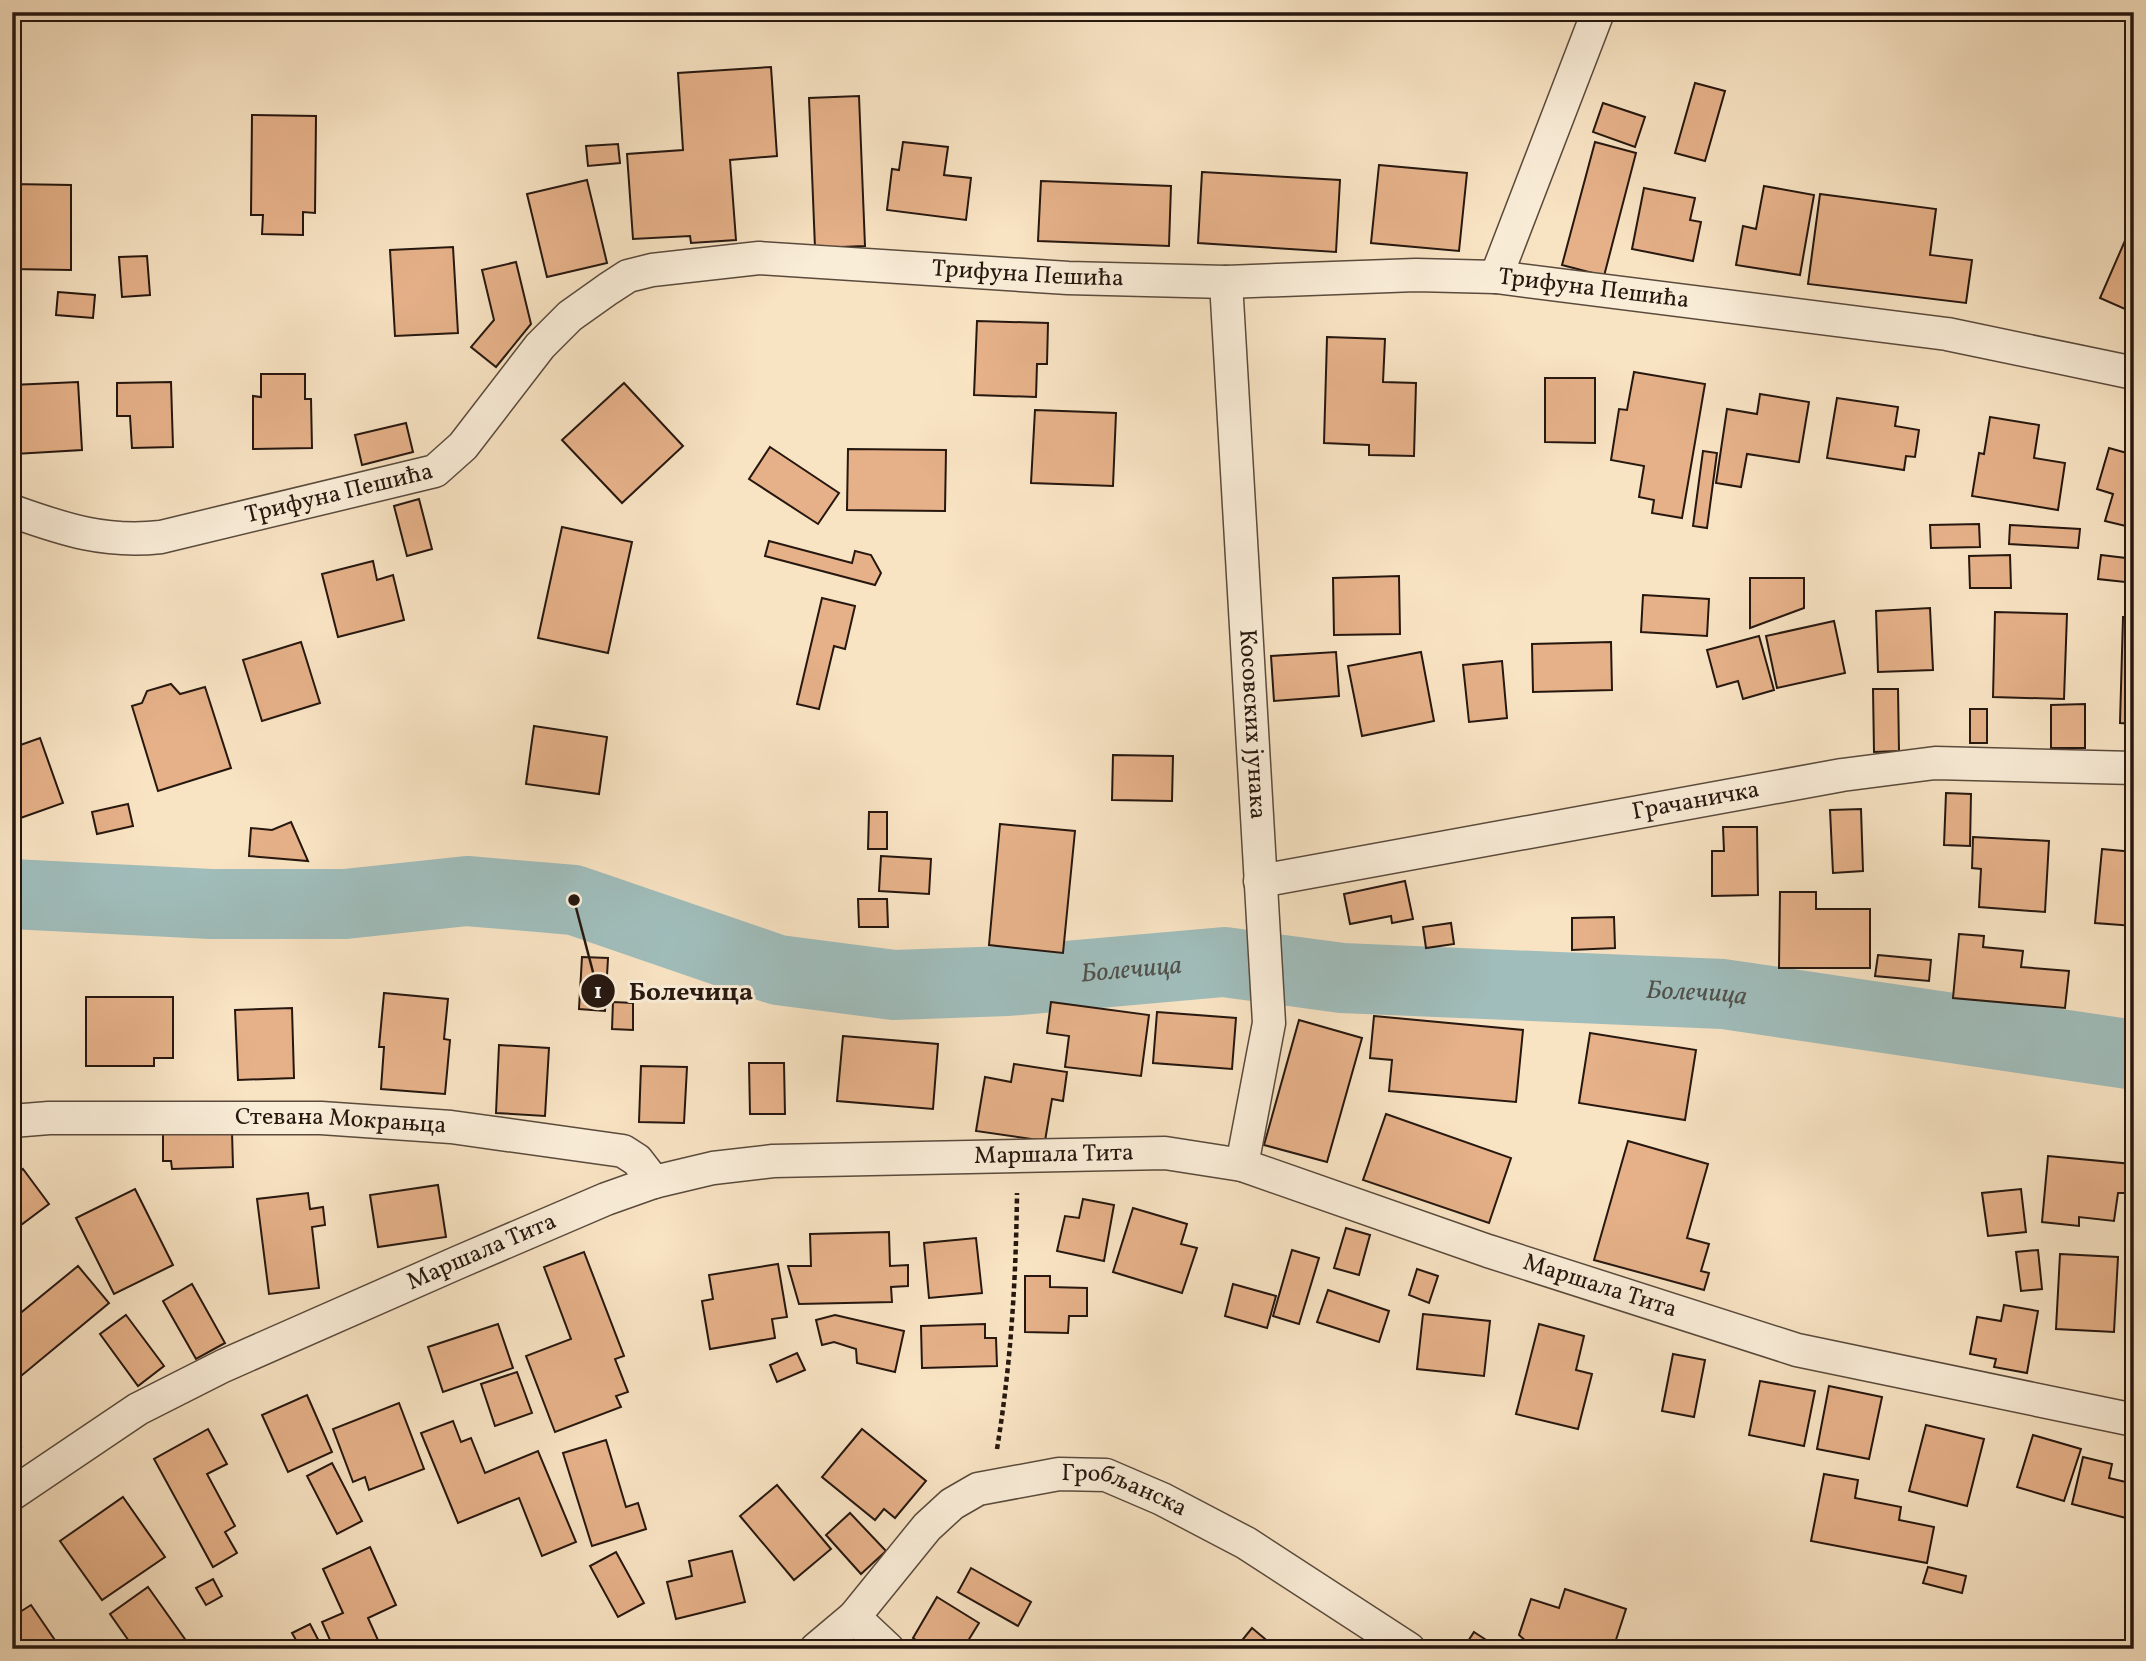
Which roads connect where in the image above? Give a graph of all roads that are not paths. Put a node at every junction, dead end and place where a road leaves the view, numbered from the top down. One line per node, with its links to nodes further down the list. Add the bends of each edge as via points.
1 (1598, 12): 2 (street)
2 (1496, 277): 3 (street, Трифуна Пешића); 4 (street, Трифуна Пешића, via 1947,334)
3 (1226, 282): 5 (street, Трифуна Пешића, via 1068,278 760,258 652,270 628,276 570,316 540,346 452,459 435,471 161,537 131,540 105,539); 7 (street, Косовских јунака)
4 (2134, 373)
5 (12, 511)
6 (2134, 768): 7 (street, Грачаничка, via 1935,763 1842,775)
7 (1261, 881): 9 (street, Косовских јунака, via 1269,1023)
8 (12, 1121): 10 (street, Стевана Мокрањца, via 321,1118 451,1127 623,1151 637,1160)
9 (1242, 1165): 10 (street, Маршала Тита, via 1165,1153 773,1161 713,1168); 11 (street, Маршала Тита, via 1797,1350)
10 (654, 1182): 12 (street, Маршала Тита, via 223,1366 138,1409)
11 (2134, 1420)
12 (12, 1494)
13 (854, 1617): 14 (street, Гробљанска); 15 (street); 16 (street, Гробљанска, via 927,1527 952,1504 978,1489 1059,1474 1106,1475 1246,1543)
14 (816, 1649)
15 (888, 1649)
16 (1409, 1649)

